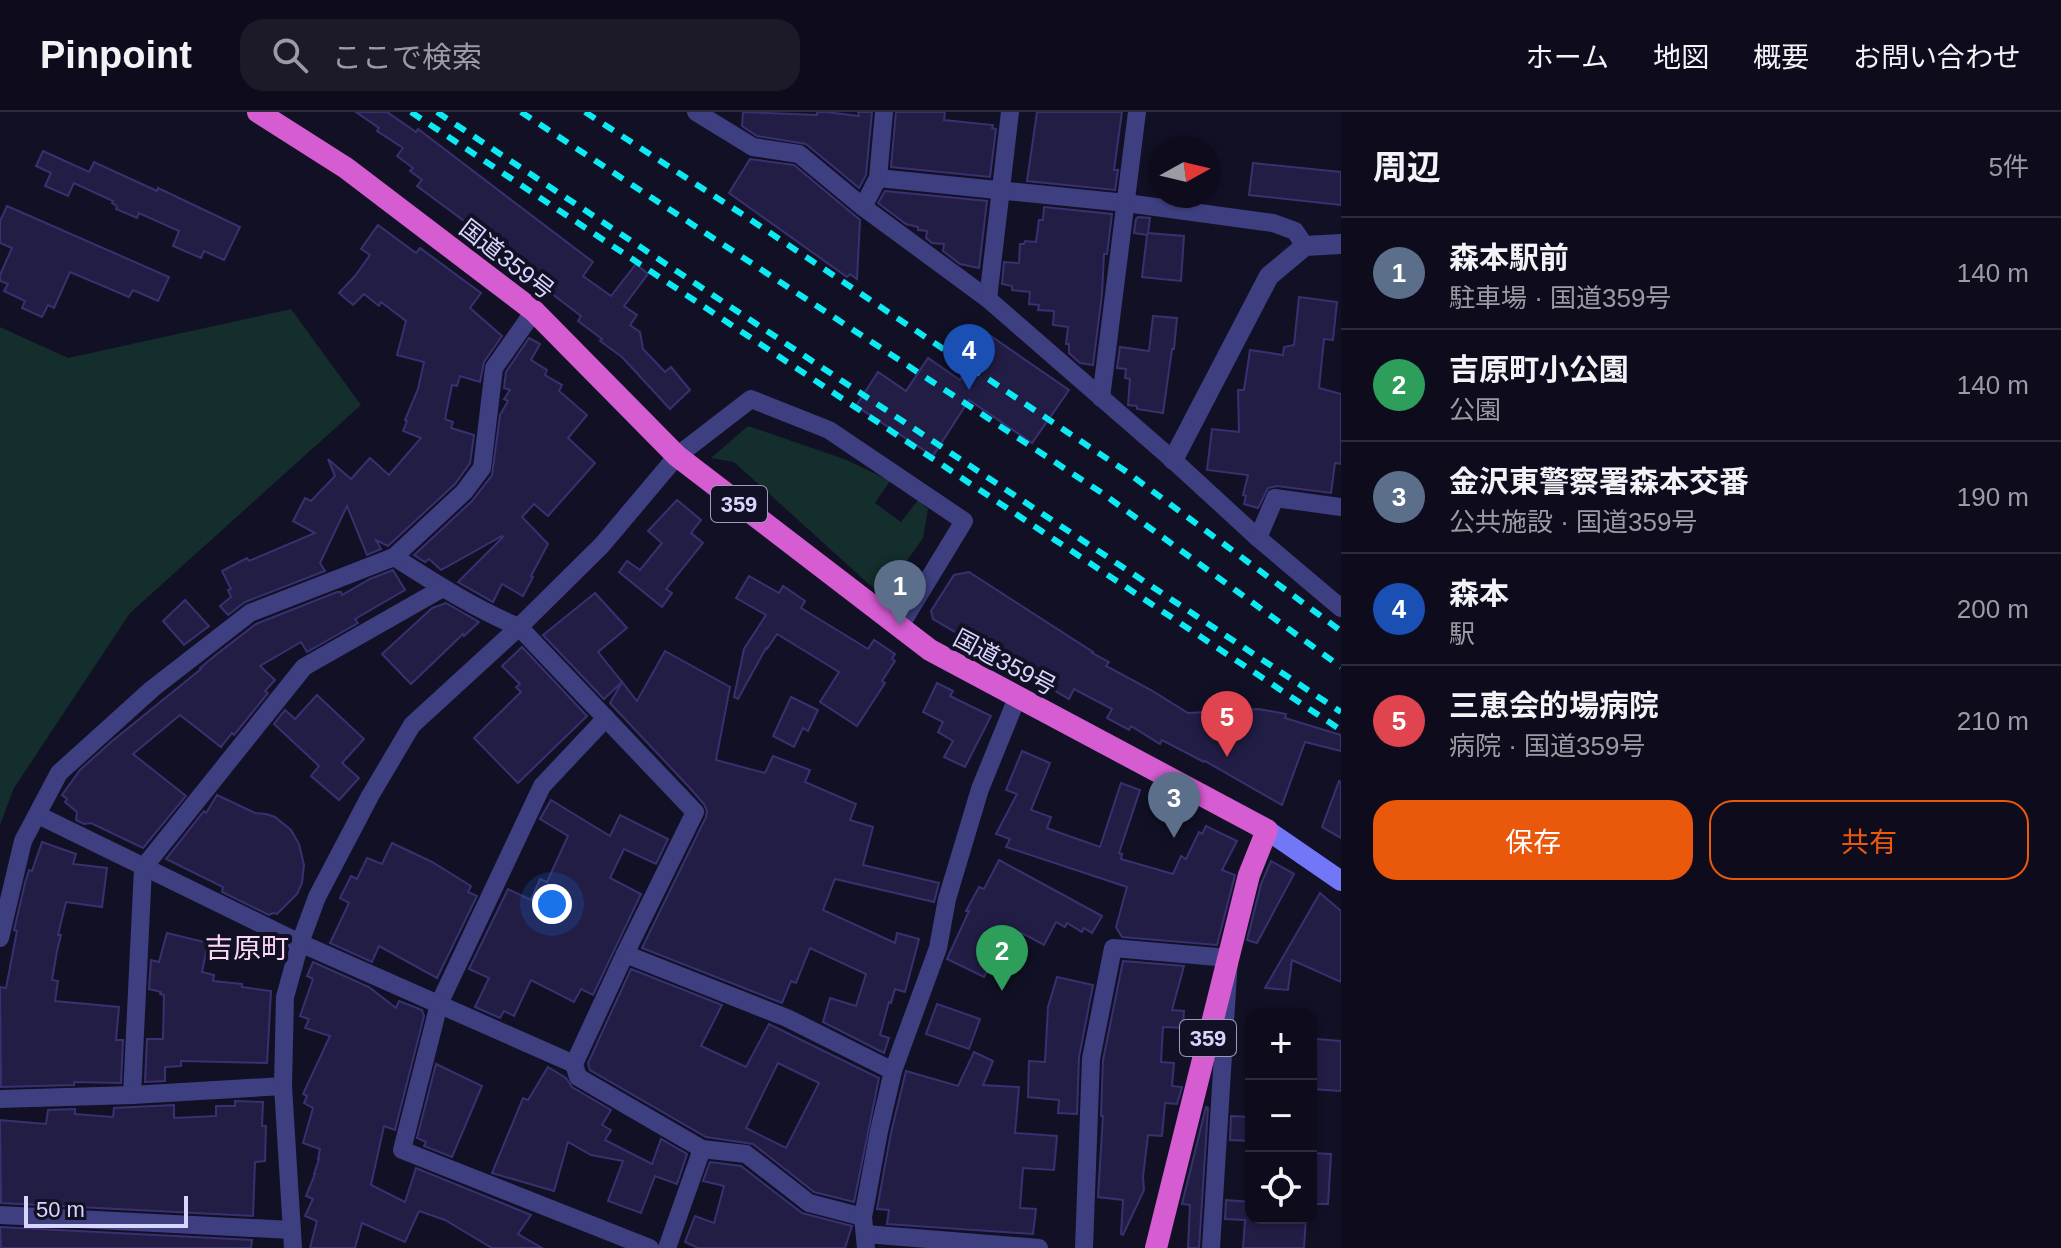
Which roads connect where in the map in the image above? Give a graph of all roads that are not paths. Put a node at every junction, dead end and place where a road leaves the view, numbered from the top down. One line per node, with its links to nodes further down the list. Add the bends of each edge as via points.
1 (258, 112): 14 (highway, 国道359号 / 359, via 346,168)
2 (696, 112): 6 (street)
3 (884, 112): 7 (street)
4 (1010, 112): 8 (street)
5 (1137, 112): 9 (street)
6 (726, 121): 10 (street, via 753,147 799,154)
7 (878, 178): 8 (street); 10 (street)
8 (1002, 190): 9 (street); 13 (street)
9 (1126, 203): 12 (street, via 1273,223 1295,231); 15 (street)
10 (863, 207): 13 (street)
11 (1341, 244): 12 (street)
12 (1305, 246): 17 (street, via 1269,276)
13 (988, 299): 15 (street)
14 (534, 311): 16 (highway, 国道359号 / 359); 20 (street, via 494,368 482,468 464,492)
15 (1101, 398): 17 (street)
16 (677, 456): 23 (highway, 国道359号 / 359); 23 (street, via 751,399 829,430 964,521); 24 (street, via 602,545)
17 (1173, 460): 19 (street)
18 (1341, 507): 19 (street, via 1275,498)
19 (1258, 538): 22 (street)
20 (394, 557): 21 (street); 27 (street, via 250,613 152,689 59,773)
21 (443, 588): 24 (street); 29 (street, via 304,667)
22 (1341, 608)
23 (900, 626): 25 (highway, 国道359号 / 359, via 930,650)
24 (519, 627): 26 (street); 32 (street, via 412,725 317,897)
25 (1017, 698): 28 (highway, 国道359号 / 359); 37 (street, via 980,789 938,948)
26 (606, 718): 33 (street, via 695,812); 35 (street, via 542,786)
27 (38, 815): 29 (street); 31 (street, via 23,841)
28 (1267, 830): 30 (main road); 34 (highway, 359, via 1249,875)
29 (143, 868): 32 (street); 39 (street)
30 (1341, 881)
31 (0, 938)
32 (300, 943): 35 (street); 38 (street, via 285,997)
33 (625, 954): 36 (street); 37 (street, via 787,1018)
34 (1229, 958): 48 (street, via 1113,948 1091,1059); 49 (highway, 359); 50 (street)
35 (439, 1004): 36 (street); 45 (street, via 402,1150)
36 (574, 1064): 41 (street, via 578,1077)
37 (893, 1071): 43 (street)
38 (283, 1086): 39 (street); 44 (street)
39 (132, 1095): 40 (street)
40 (0, 1099)
41 (702, 1149): 43 (street, via 746,1154 809,1203); 46 (street)
42 (0, 1215): 44 (street)
43 (865, 1233): 47 (street)
44 (293, 1239)
45 (650, 1248)
46 (667, 1248)
47 (1039, 1248)
48 (1084, 1248)
49 (1156, 1248)
50 (1211, 1248)

